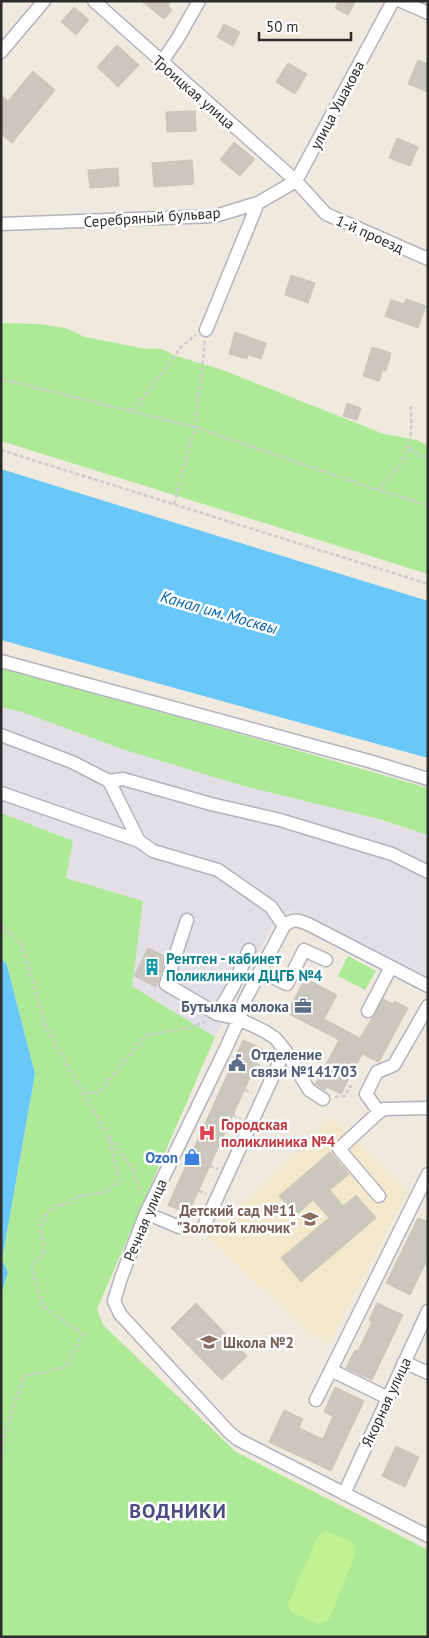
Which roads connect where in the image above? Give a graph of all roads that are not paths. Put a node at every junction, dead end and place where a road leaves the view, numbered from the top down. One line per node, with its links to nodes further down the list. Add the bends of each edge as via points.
1 (44, 1): 7 (street)
2 (94, 1): 8 (street, Троицкая улица)
3 (199, 1): 8 (street)
4 (393, 1): 9 (street, улица Ушакова)
5 (401, 1): 6 (street)
6 (428, 13)
7 (1, 52)
8 (161, 63): 9 (street, Троицкая улица)
9 (296, 181): 10 (street, Серебряный бульвар); 12 (street, 1-й проезд, via 326,214)
10 (258, 203): 11 (street, Серебряный бульвар, via 215,216); 13 (street)
11 (1, 224)
12 (428, 259)
13 (206, 330)
14 (1, 661): 16 (street)
15 (1, 735): 17 (street, via 72,762)
16 (428, 779)
17 (109, 781): 19 (street); 20 (street, via 123,779 280,820 392,854)
18 (1, 793): 19 (street)
19 (139, 841): 22 (street, via 152,852 218,870 271,907)
20 (428, 872)
21 (187, 920): 30 (street, via 166,984)
22 (284, 926): 25 (street, via 290,920 298,920); 26 (street, Речная улица)
23 (249, 950): 30 (street)
24 (326, 960): 26 (street, via 304,950 287,984)
25 (391, 967): 27 (street); 29 (street)
26 (260, 972): 31 (street, Речная улица)
27 (428, 986)
28 (428, 1006): 35 (street, via 394,1065 377,1072 366,1094)
29 (368, 1011)
30 (217, 1014): 31 (street)
31 (239, 1019): 32 (street, via 275,1038); 38 (street, Речная улица)
32 (285, 1050): 33 (street, via 309,1090); 39 (street)
33 (324, 1099)
34 (428, 1108): 35 (street, via 384,1109)
35 (378, 1112): 37 (street, via 339,1149)
36 (428, 1174): 43 (street)
37 (379, 1196)
38 (146, 1213): 40 (street); 47 (street, Речная улица, via 114,1301 120,1314 237,1439)
39 (204, 1226)
40 (179, 1227)
41 (428, 1311): 42 (street, Якорная улица)
42 (404, 1362): 44 (street); 45 (street, Якорная улица)
43 (331, 1370): 45 (street); 46 (street)
44 (428, 1373)
45 (388, 1398): 47 (street, Якорная улица)
46 (316, 1400)
47 (344, 1494): 48 (street, Речная улица)
48 (428, 1536)

